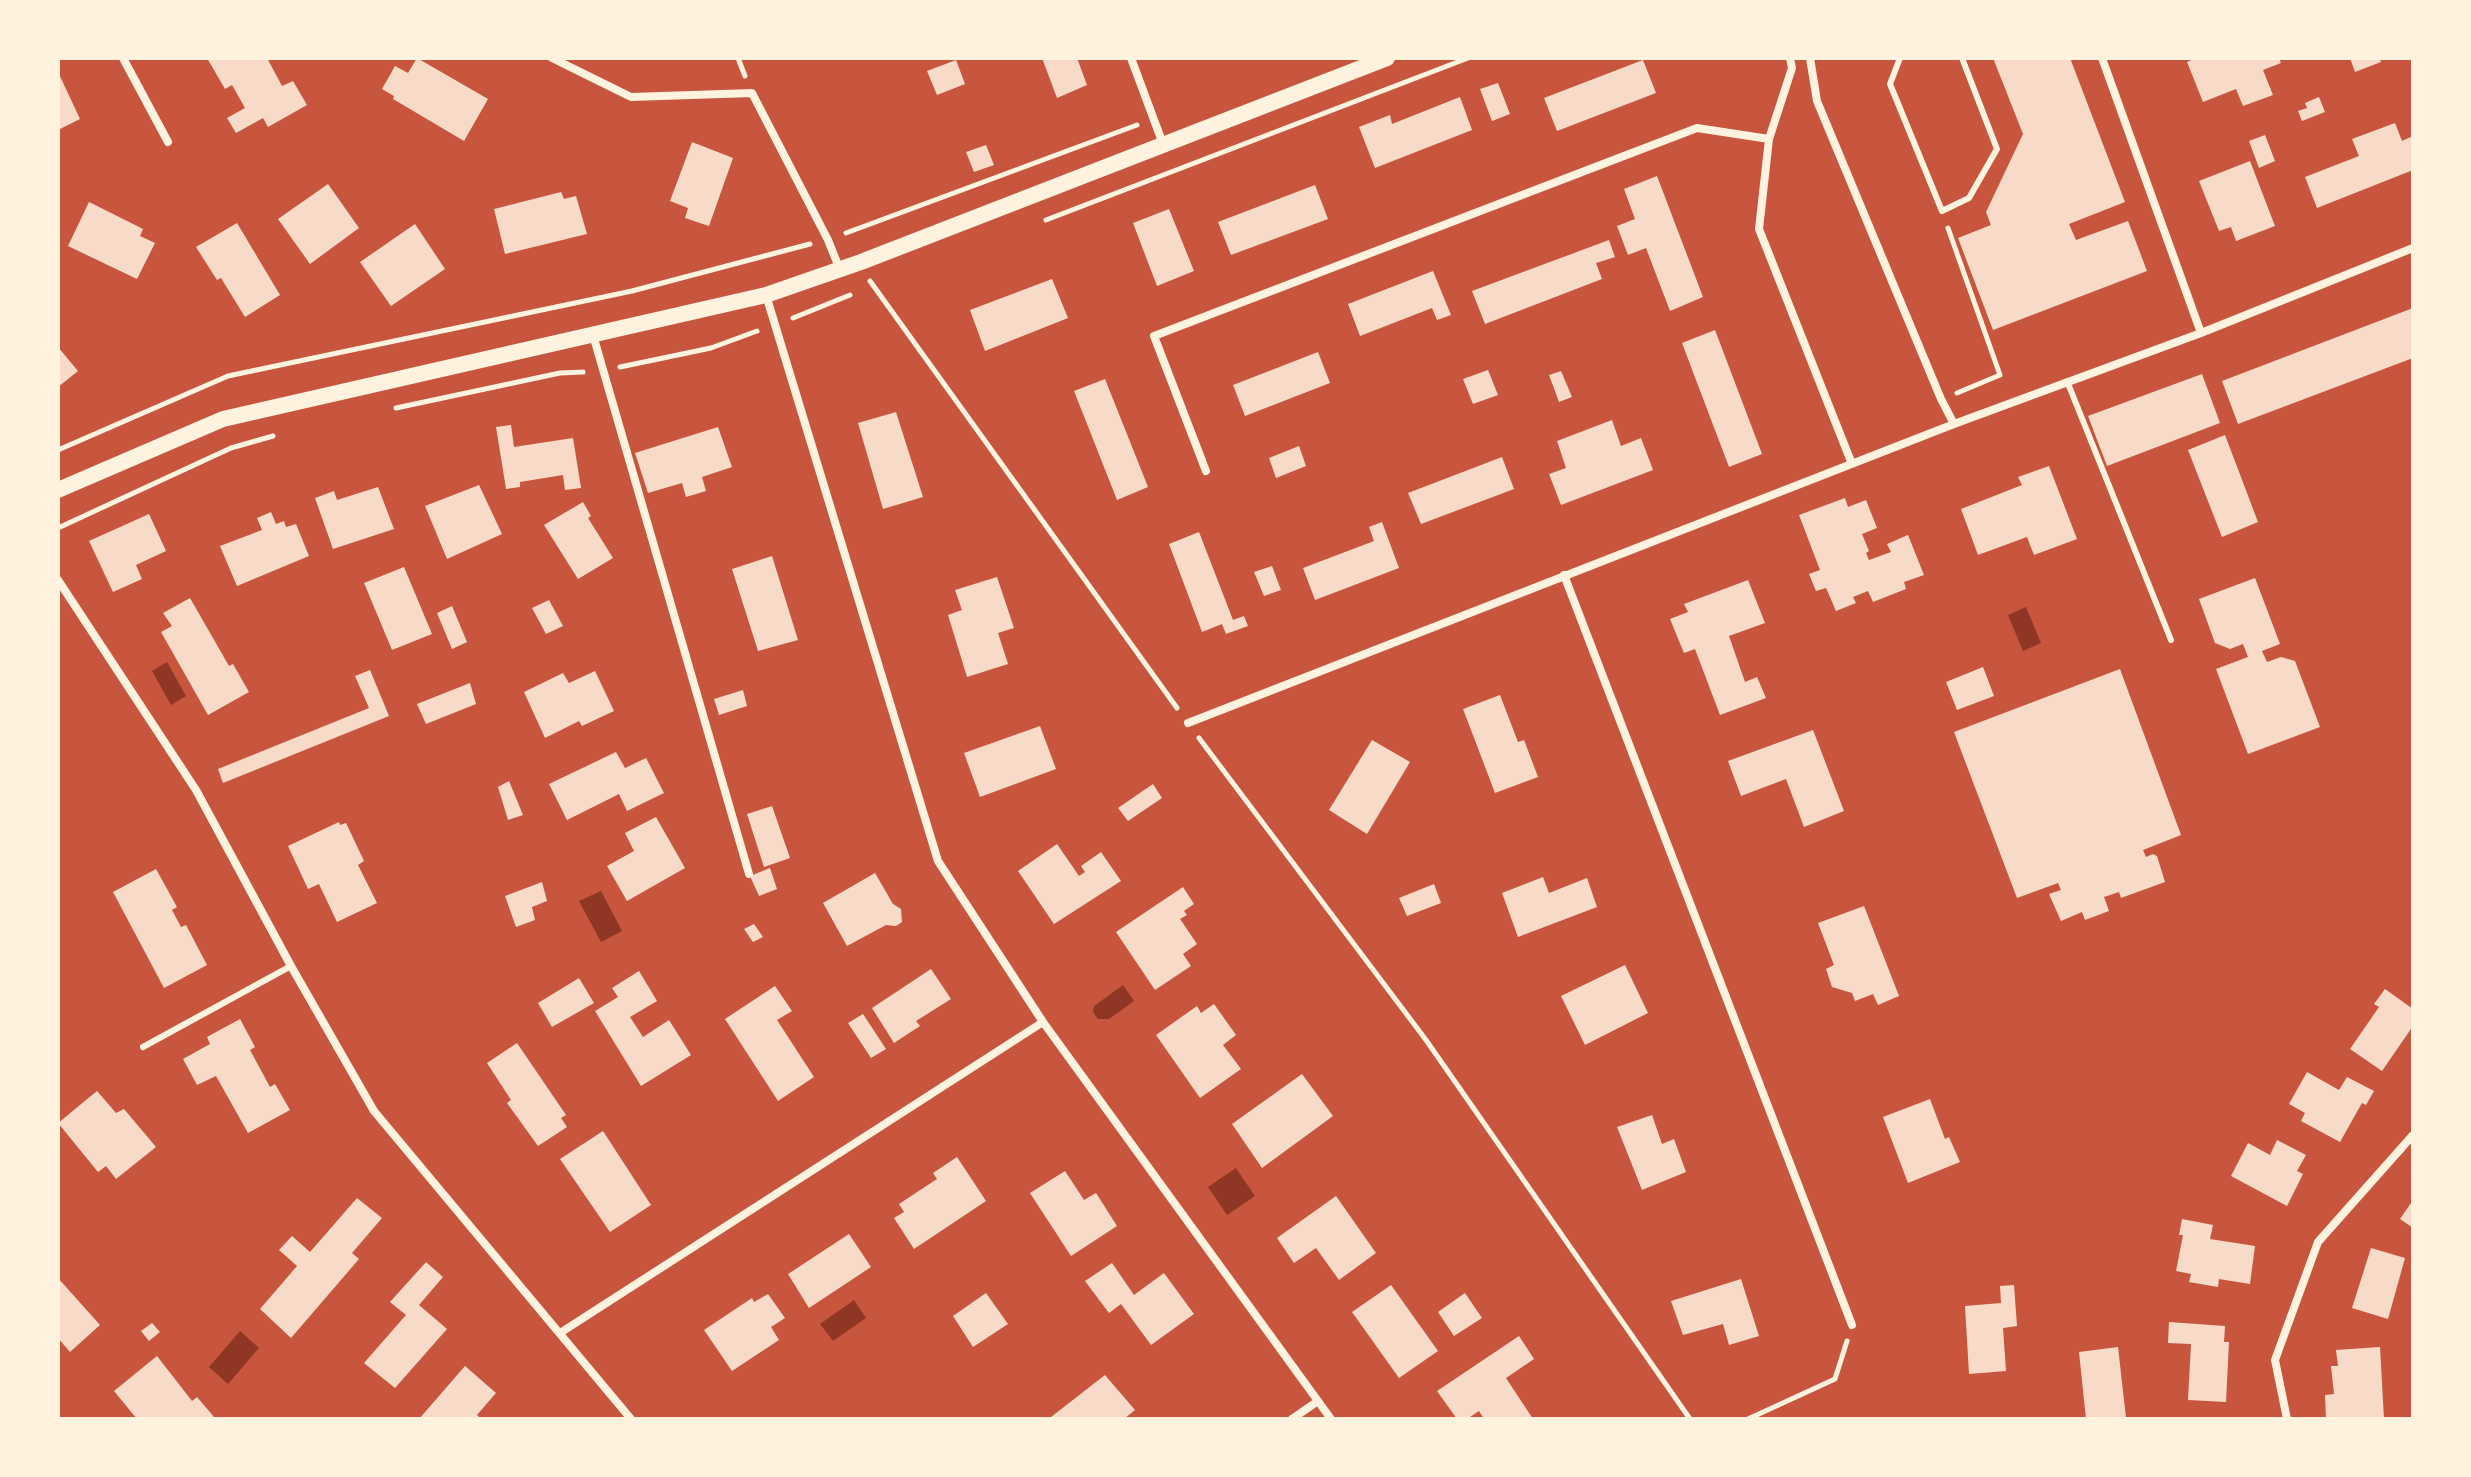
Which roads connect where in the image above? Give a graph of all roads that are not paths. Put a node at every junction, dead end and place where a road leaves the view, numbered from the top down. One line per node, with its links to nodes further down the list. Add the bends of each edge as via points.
1 (123, 58): 11 (street)
2 (552, 58): 14 (street, via 631,97 752,93)
3 (1131, 58): 12 (street)
4 (1387, 58): 12 (main road)
5 (1790, 58): 10 (street, via 1792,68)
6 (1810, 58): 19 (street, via 1817,101)
7 (1900, 58): 8 (lane, via 1890,84 1942,211 1969,198 1997,149)
8 (1962, 58)
9 (2102, 58): 16 (street)
10 (1769, 139): 20 (street, via 1759,229); 21 (street, via 1697,128 1154,336)
11 (168, 142)
12 (1164, 145): 14 (main road)
13 (2413, 248): 16 (street)
14 (840, 270): 15 (main road)
15 (766, 295): 17 (main road); 29 (street, via 938,861)
16 (2201, 333): 18 (street)
17 (593, 334): 22 (main road, via 223,419); 27 (street)
18 (2067, 381): 19 (street); 25 (lane)
19 (1954, 424): 20 (street)
20 (1852, 464): 23 (street)
21 (1206, 471)
22 (58, 490)
23 (1564, 575): 26 (street); 32 (street)
24 (58, 580): 28 (street, via 196,790)
25 (2171, 640)
26 (1188, 723)
27 (749, 874)
28 (291, 966): 30 (lane); 33 (street, via 374,1111)
29 (1043, 1022): 33 (street); 34 (street)
30 (143, 1047)
31 (2413, 1135): 38 (street, via 2318,1242 2275,1360)
32 (1852, 1325)
33 (560, 1333): 35 (street)
34 (1318, 1401): 36 (street); 37 (street)
35 (631, 1419)
36 (1292, 1419)
37 (1331, 1419)
38 (2287, 1419)

